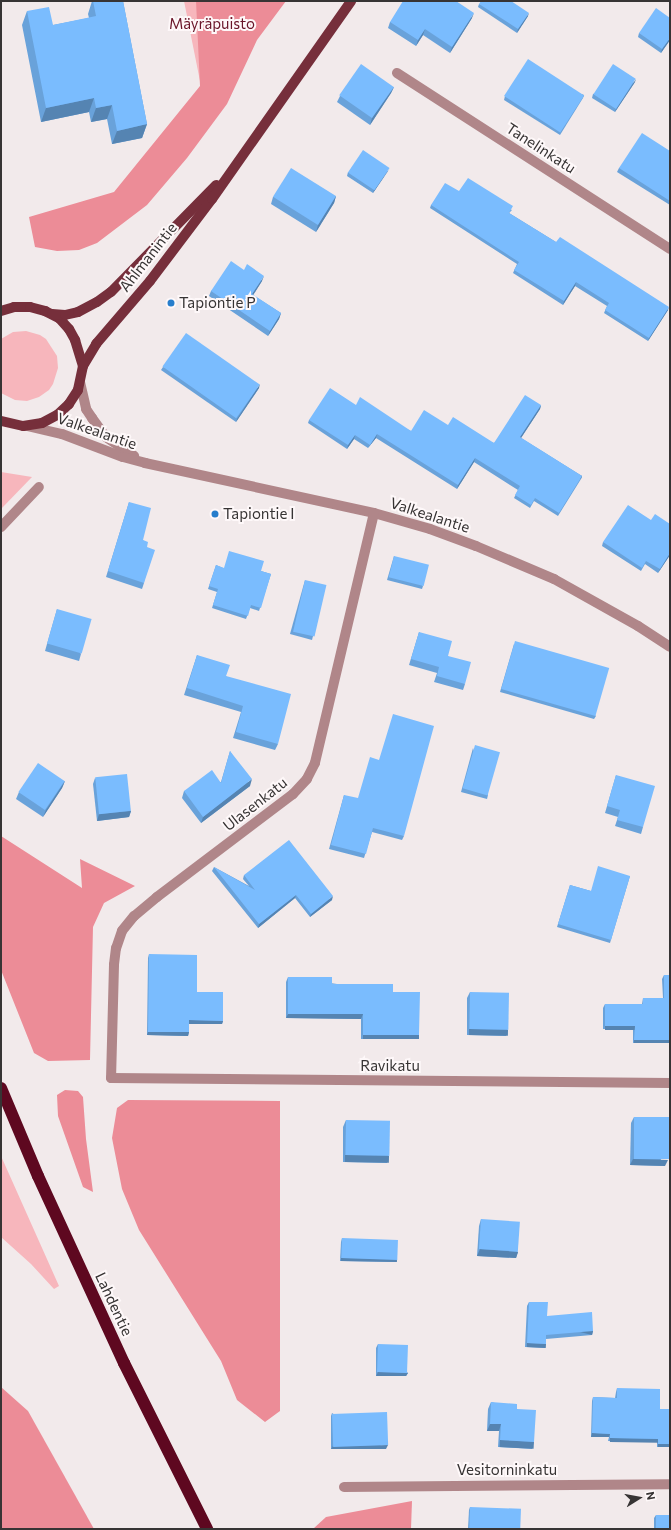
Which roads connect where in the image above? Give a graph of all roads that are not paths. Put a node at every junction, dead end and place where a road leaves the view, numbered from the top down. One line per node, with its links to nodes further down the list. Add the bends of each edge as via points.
1 (351, 1): 3 (main road, Ahlmanintie)
2 (397, 73): 4 (street, Tanelinkatu)
3 (234, 166): 6 (main road, Ahlmanintie, via 112,292 78,312); 7 (main road, Ahlmanintie, via 150,281 96,344)
4 (670, 249)
5 (1, 311): 6 (main road, via 14,307 30,307)
6 (52, 314): 7 (main road, via 69,329 80,351)
7 (82, 366): 8 (main road)
8 (80, 382): 10 (main road, via 70,404 57,415 42,423); 11 (street, Valkealantie, via 86,409 106,437 135,456)
9 (1, 421): 10 (main road)
10 (23, 426): 11 (street, Valkealantie, via 47,430 123,457)
11 (160, 466): 13 (street, Valkealantie)
12 (40, 487): 14 (street)
13 (374, 513): 15 (street, Valkealantie, via 430,529 528,567 595,601); 16 (street, Ulasenkatu, via 315,763 307,779 293,794 157,897 134,916 122,931 114,965)
14 (1, 527)
15 (670, 647)
16 (111, 1078): 17 (street, Ravikatu)
17 (670, 1083)
18 (1, 1088): 21 (highway, Lahdentie, via 38,1176 124,1363)
19 (670, 1484): 20 (street, Vesitorninkatu)
20 (344, 1487)
21 (207, 1529)

